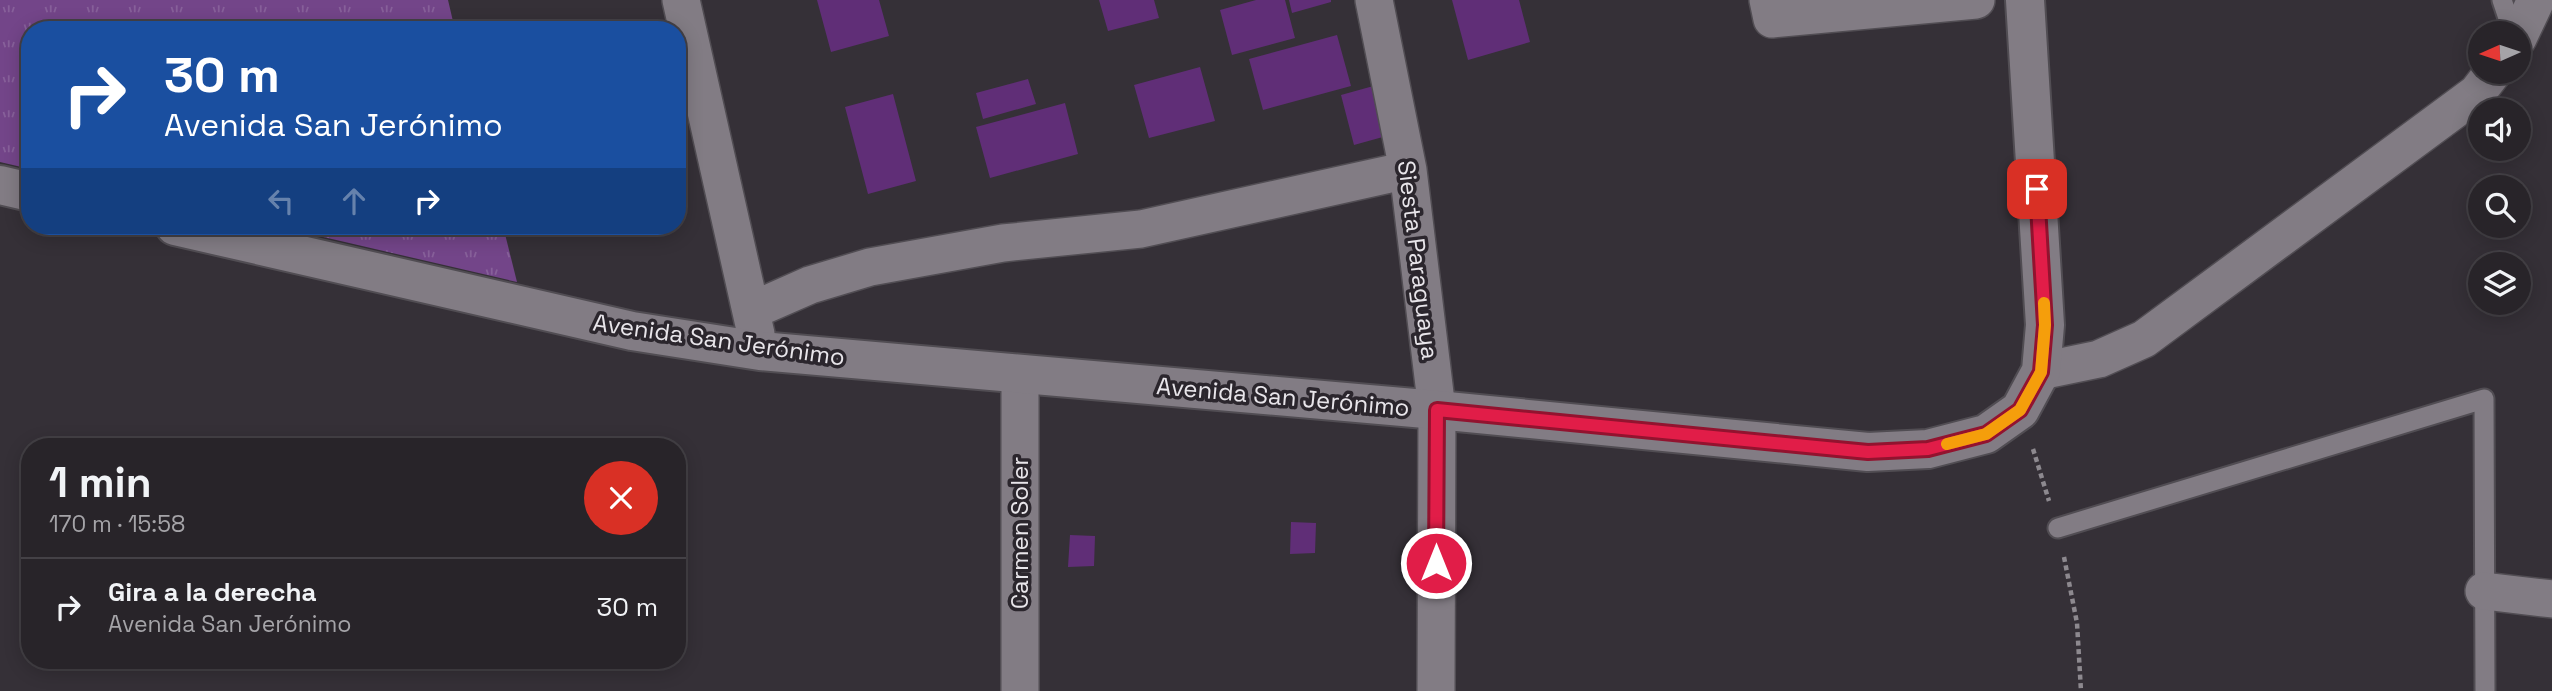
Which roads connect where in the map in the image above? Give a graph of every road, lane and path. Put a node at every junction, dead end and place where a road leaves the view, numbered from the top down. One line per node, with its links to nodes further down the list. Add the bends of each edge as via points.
1 (681, 0): 8 (street)
2 (1374, 0): 13 (street, Siesta Paraguaya)
3 (1768, 0): 4 (street, via 1772,19)
4 (1976, 0)
5 (2025, 0): 19 (street, Avenida San Jerónimo, via 2045,325)
6 (2502, 0): 9 (lane)
7 (2536, 0): 10 (street)
8 (686, 21)
9 (2509, 21)
10 (2526, 21)
11 (686, 22): 17 (street)
12 (2484, 84): 19 (street, via 2144,339 2099,359)
13 (1408, 170): 17 (street, via 1141,229 1003,243 870,267); 21 (street, Siesta Paraguaya)
14 (0, 185): 15 (street)
15 (21, 190)
16 (214, 235): 18 (street, Avenida San Jerónimo, via 632,331)
17 (751, 310): 18 (street)
18 (760, 351): 20 (street, Avenida San Jerónimo)
19 (2041, 372): 21 (street, Avenida San Jerónimo, via 2020,410 1986,434 1928,449 1868,452)
20 (1020, 374): 21 (street, Avenida San Jerónimo); 25 (street, Carmen Soler)
21 (1437, 410): 26 (street, Siesta Paraguaya)
22 (2058, 528): 23 (lane, via 2484,399)
23 (2484, 591): 24 (street); 27 (lane)
24 (2552, 599)
25 (1020, 691)
26 (1436, 691)
27 (2485, 691)

